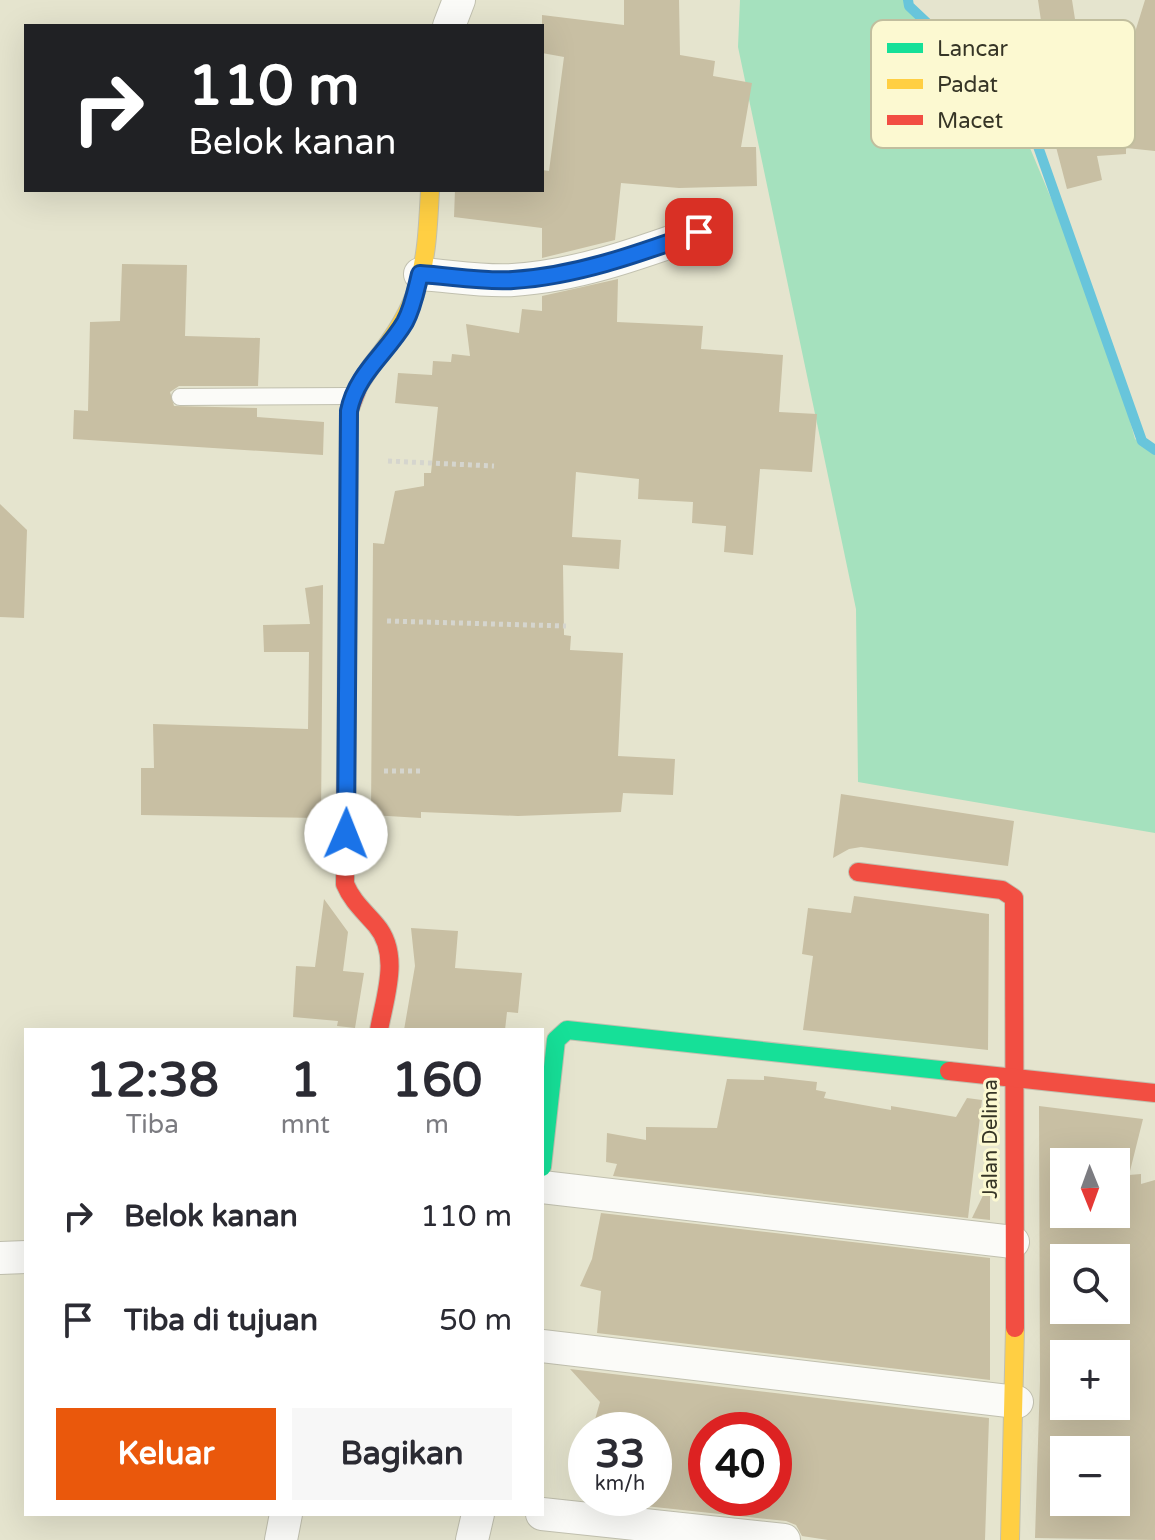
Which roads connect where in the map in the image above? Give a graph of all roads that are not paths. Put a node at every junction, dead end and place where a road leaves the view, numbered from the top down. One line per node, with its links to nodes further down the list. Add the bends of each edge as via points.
1 (459, 0): 2 (street)
2 (450, 24)
3 (430, 192): 5 (street)
4 (699, 232): 5 (street, via 635,255 534,277)
5 (420, 274): 6 (street, via 406,320)
6 (352, 396): 7 (lane); 9 (street, via 345,884 354,903 390,945)
7 (180, 397)
8 (858, 872): 10 (street, Jalan Delima, via 1012,894)
9 (379, 1028)
10 (1012, 1079): 11 (street); 12 (street, via 580,1029 563,1032 556,1040); 15 (street, Jalan Delima)
11 (1155, 1093)
12 (545, 1094): 13 (street)
13 (544, 1118)
14 (544, 1187): 15 (street)
15 (1013, 1242): 19 (street, Jalan Delima)
16 (24, 1257): 17 (street)
17 (0, 1258)
18 (544, 1346): 19 (street)
19 (1017, 1402): 27 (street, Jalan Delima)
20 (544, 1514): 23 (street)
21 (286, 1516): 24 (street)
22 (478, 1516): 25 (street)
23 (752, 1538): 26 (street)
24 (281, 1540)
25 (472, 1540)
26 (784, 1540)
27 (1010, 1540)

